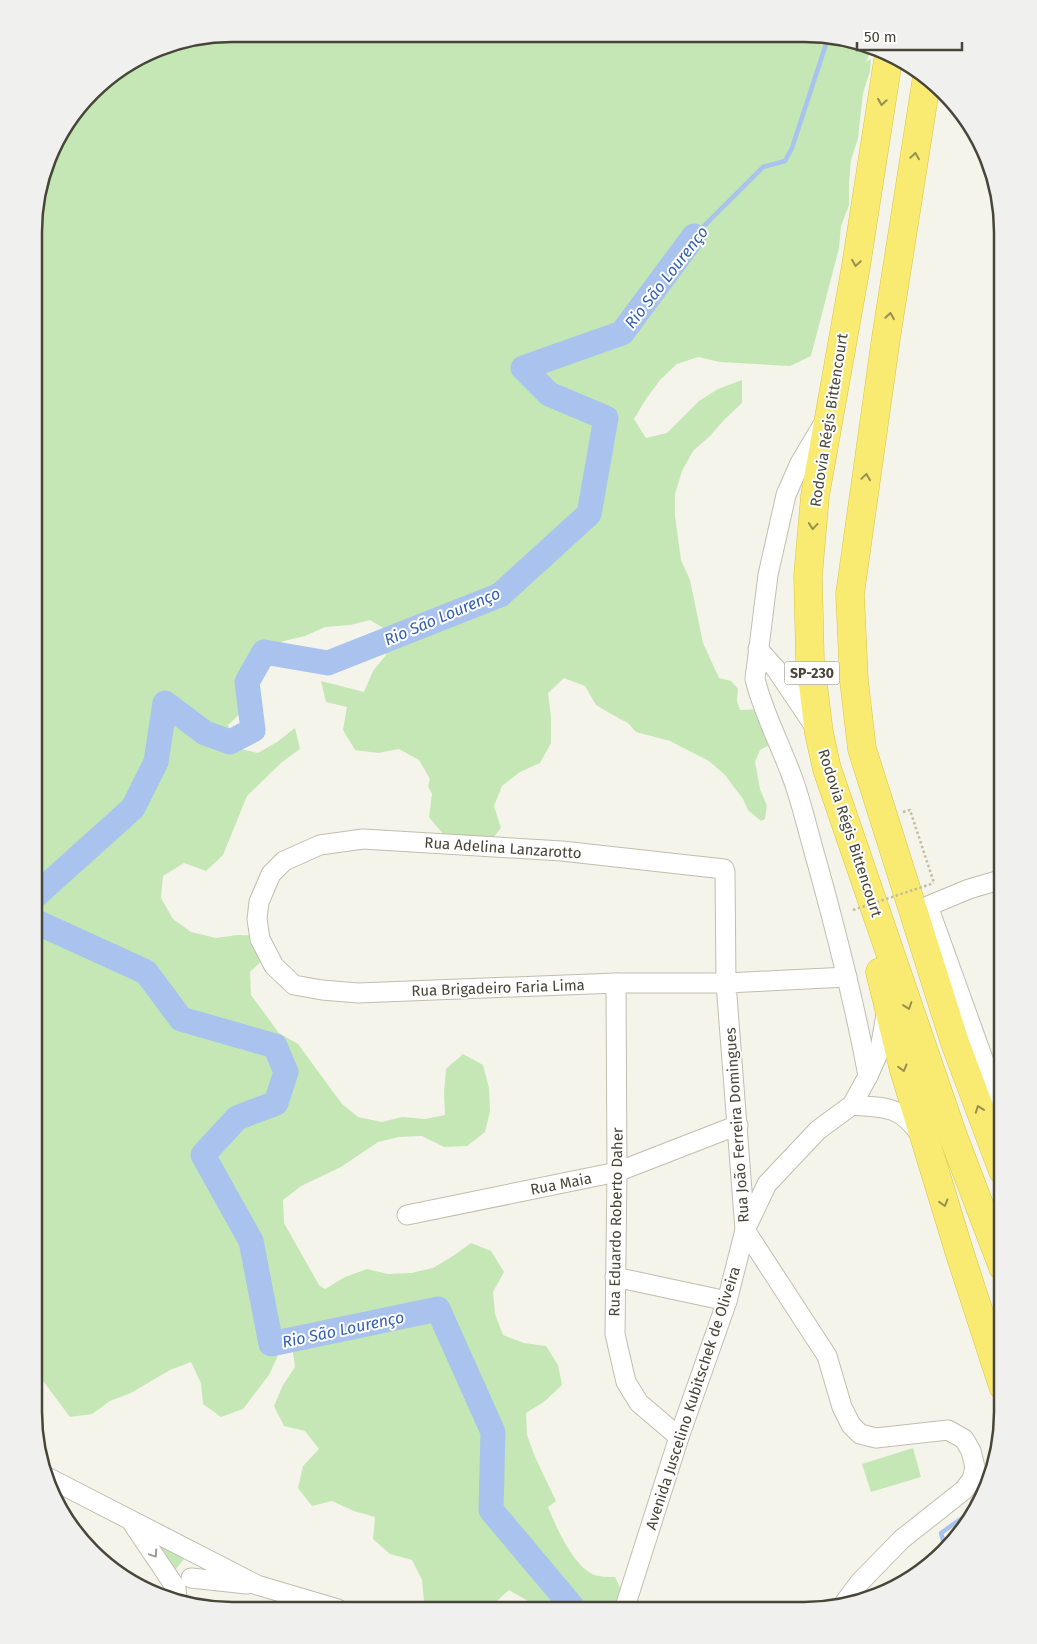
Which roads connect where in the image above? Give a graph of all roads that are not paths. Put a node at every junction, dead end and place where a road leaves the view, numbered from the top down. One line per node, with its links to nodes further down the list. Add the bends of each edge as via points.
1 (888, 62): 3 (highway, Rodovia Régis Bittencourt / SP-230, one-way to 3)
2 (926, 86): 4 (highway, SP-230, one-way to 2)
3 (829, 412): 5 (street, via 786,495 768,575); 6 (highway, Rodovia Régis Bittencourt / SP-230, one-way to 6, via 815,496 808,576 810,660)
4 (859, 518): 11 (highway, via 866,580 864,626 868,682 878,746 890,795); 20 (highway, SP-230, one-way to 4, via 954,1043 862,749 854,681 850,594)
5 (758, 649): 6 (street, via 776,669); 12 (street, via 755,679 758,694 796,786)
6 (819, 733): 7 (highway, Rodovia Régis Bittencourt / SP-230)
7 (840, 810): 15 (highway, via 846,852); 25 (highway, Rodovia Régis Bittencourt / SP-230, one-way to 25, via 953,1136)
8 (284, 860): 9 (street, Rua Adelina Lanzarotto, via 320,845 363,839 562,851); 13 (street, Rua Brigadeiro Faria Lima, via 265,886 257,919 260,939 274,966 294,984 358,993)
9 (725, 870): 14 (street, Rua João Ferreira Domingues)
10 (994, 882): 11 (street)
11 (931, 894): 17 (street)
12 (847, 977): 14 (street, Rua Brigadeiro Faria Lima); 16 (street)
13 (616, 983): 14 (street, Rua Brigadeiro Faria Lima); 22 (street, Rua Eduardo Roberto Daher)
14 (726, 983): 19 (street, Rua João Ferreira Domingues)
15 (888, 1004): 16 (street, Avenida Juscelino Kubitschek de Oliveira, via 880,1049); 21 (highway, one-way to 21)
16 (868, 1076): 18 (street, Avenida Juscelino Kubitschek de Oliveira)
17 (994, 1086)
18 (852, 1105): 21 (street, via 898,1111 920,1133); 24 (street, Avenida Juscelino Kubitschek de Oliveira, via 818,1130 767,1184)
19 (738, 1124): 22 (street, Rua Maia); 24 (street, Rua João Ferreira Domingues)
20 (994, 1146)
21 (930, 1156): 26 (highway, one-way to 26)
22 (617, 1172): 23 (street, Rua Maia); 27 (street, Rua Eduardo Roberto Daher)
23 (407, 1215)
24 (745, 1230): 28 (street, Avenida Juscelino Kubitschek de Oliveira); 37 (street, Rua João Ferreira Domingues, via 827,1356 842,1407 860,1434 876,1438 948,1430 964,1439 972,1451 975,1467 964,1490 902,1539)
25 (994, 1243)
26 (960, 1254): 29 (highway); 30 (highway)
27 (615, 1277): 28 (street); 31 (street, Rua Eduardo Roberto Daher, via 614,1334 626,1382 639,1403)
28 (727, 1301): 31 (street, Avenida Juscelino Kubitschek de Oliveira)
29 (994, 1323)
30 (994, 1358)
31 (679, 1437): 39 (street, Avenida Juscelino Kubitschek de Oliveira)
32 (56, 1482): 33 (street)
33 (131, 1521): 34 (street); 36 (street, one-way to 36)
34 (193, 1552): 35 (street); 36 (street)
35 (256, 1586): 36 (street); 38 (street)
36 (177, 1591)
37 (850, 1596)
38 (302, 1602)
39 (627, 1602)

